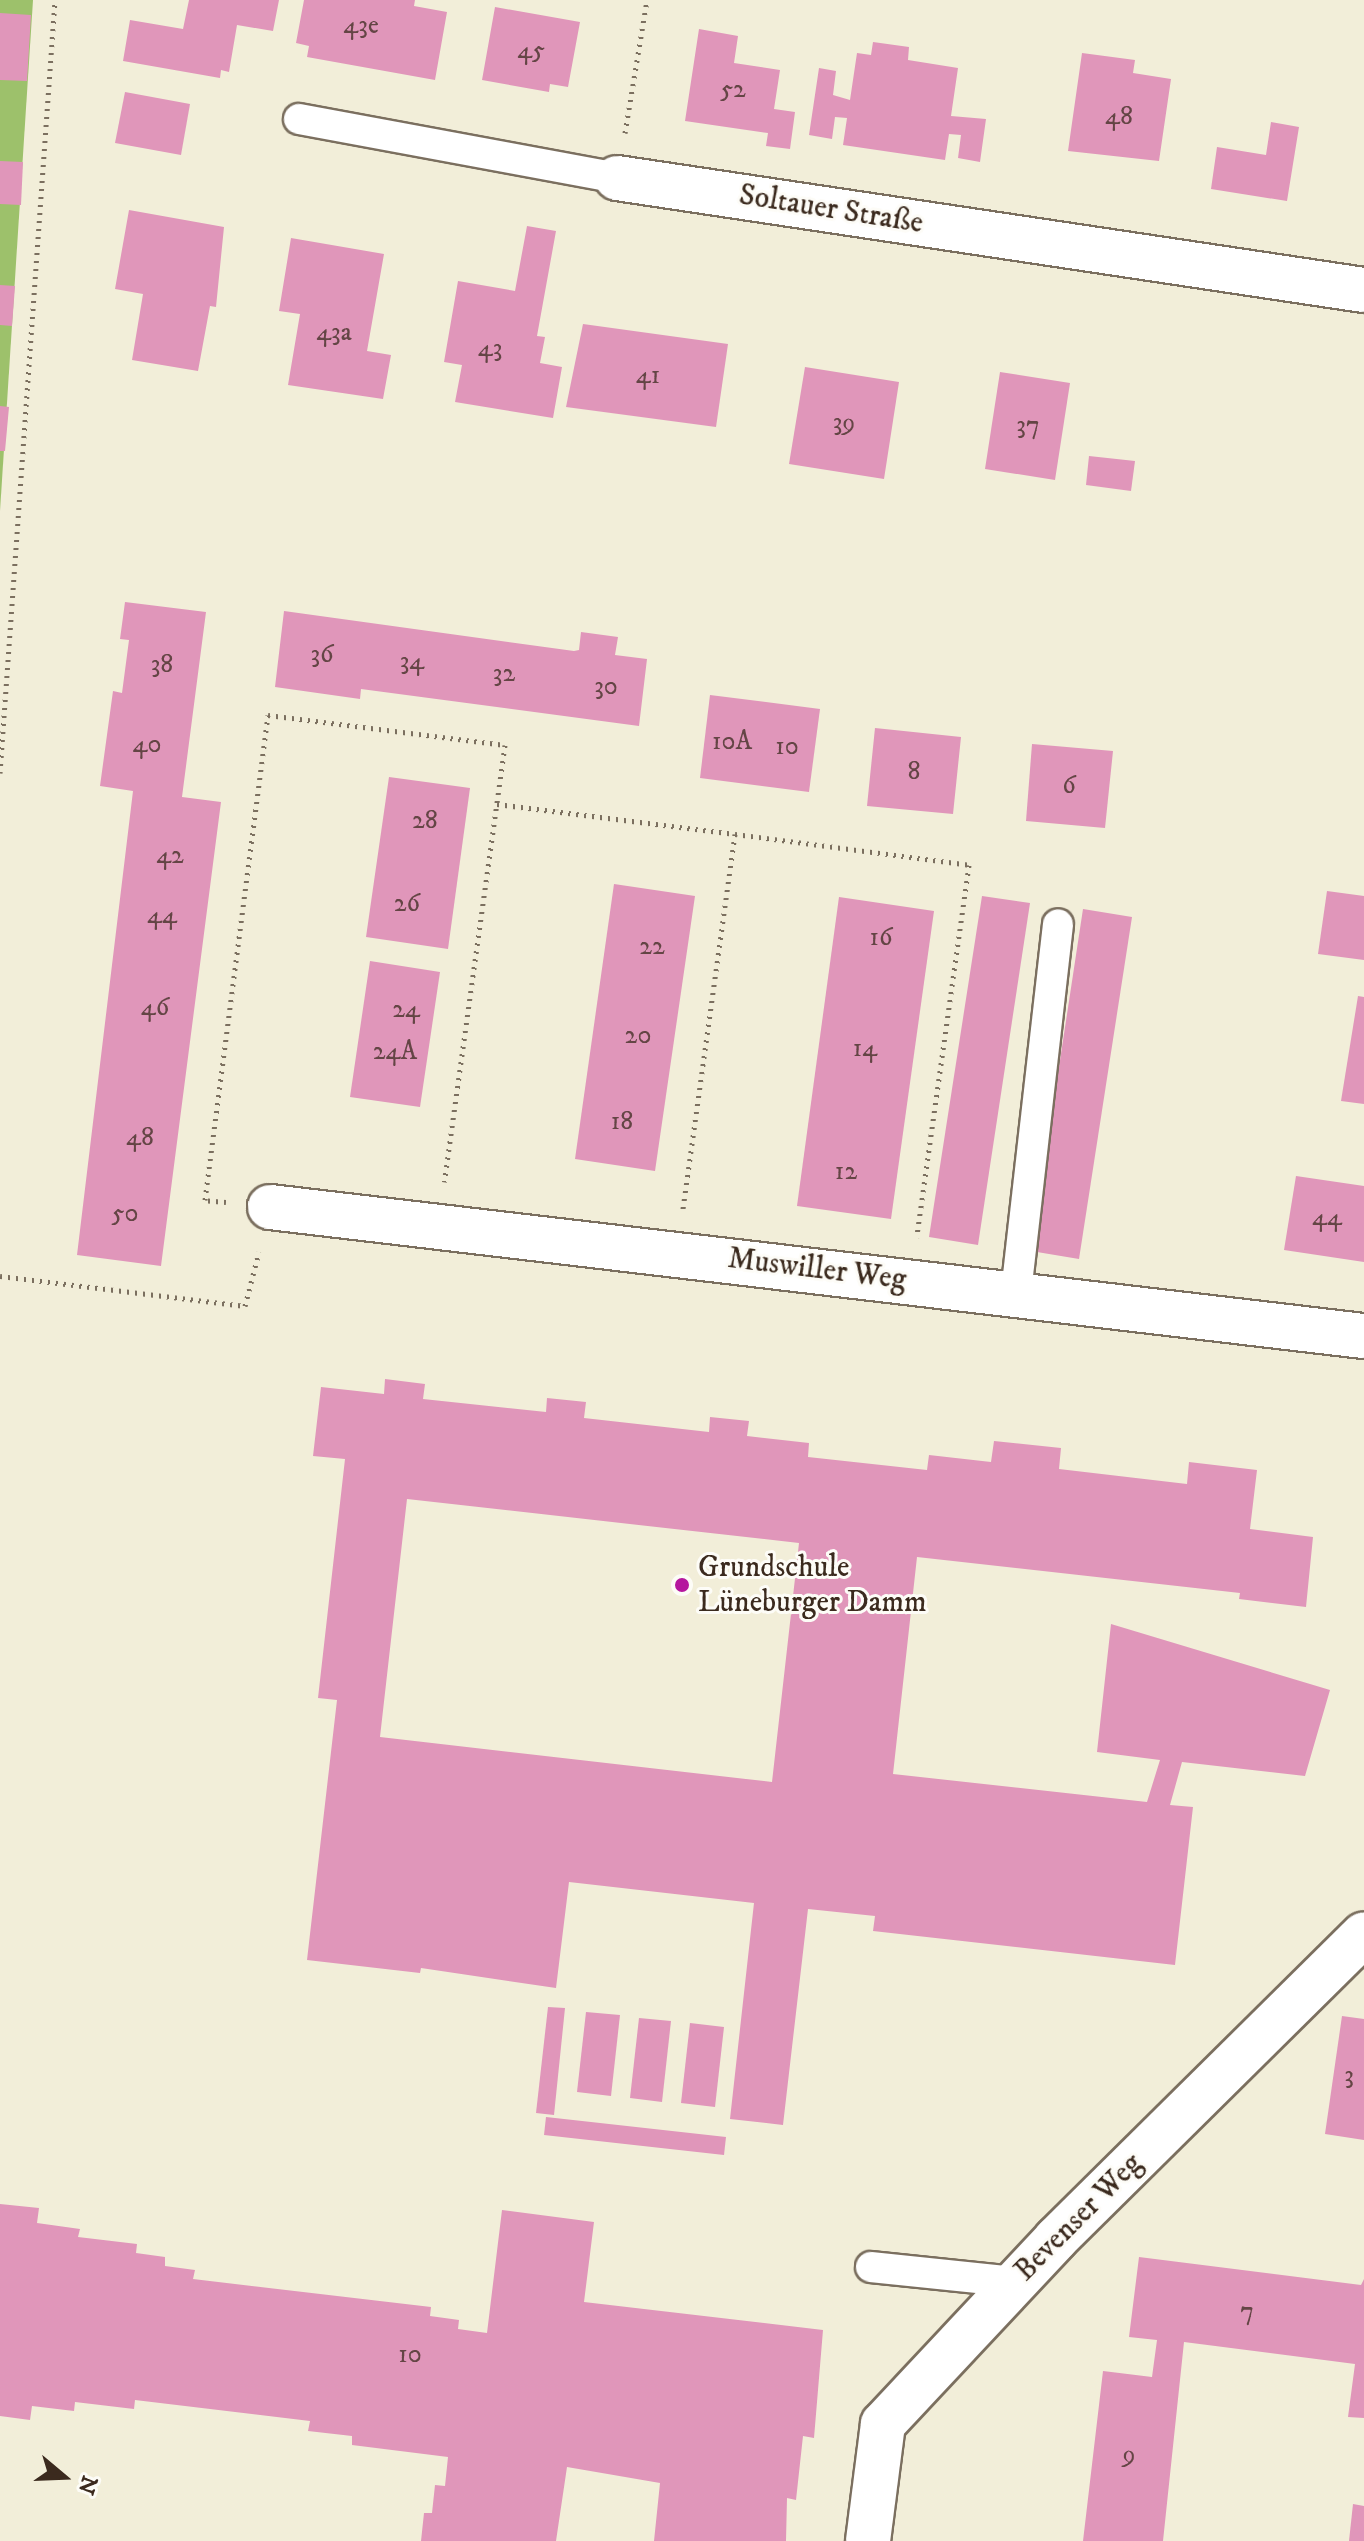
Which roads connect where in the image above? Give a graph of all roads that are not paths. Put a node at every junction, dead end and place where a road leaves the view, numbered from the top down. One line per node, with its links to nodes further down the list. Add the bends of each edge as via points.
1 (299, 119): 2 (lane, Soltauer Straße)
2 (617, 178): 3 (street, Soltauer Straße)
3 (1364, 290)
4 (1058, 924): 6 (lane)
5 (270, 1207): 6 (street, Muswiller Weg)
6 (1016, 1293): 7 (street, Muswiller Weg)
7 (1364, 1336)
8 (1364, 1934): 10 (street, Bevenser Weg)
9 (871, 2267): 10 (lane)
10 (1016, 2282): 11 (street, Bevenser Weg, via 883,2424)
11 (868, 2541)

